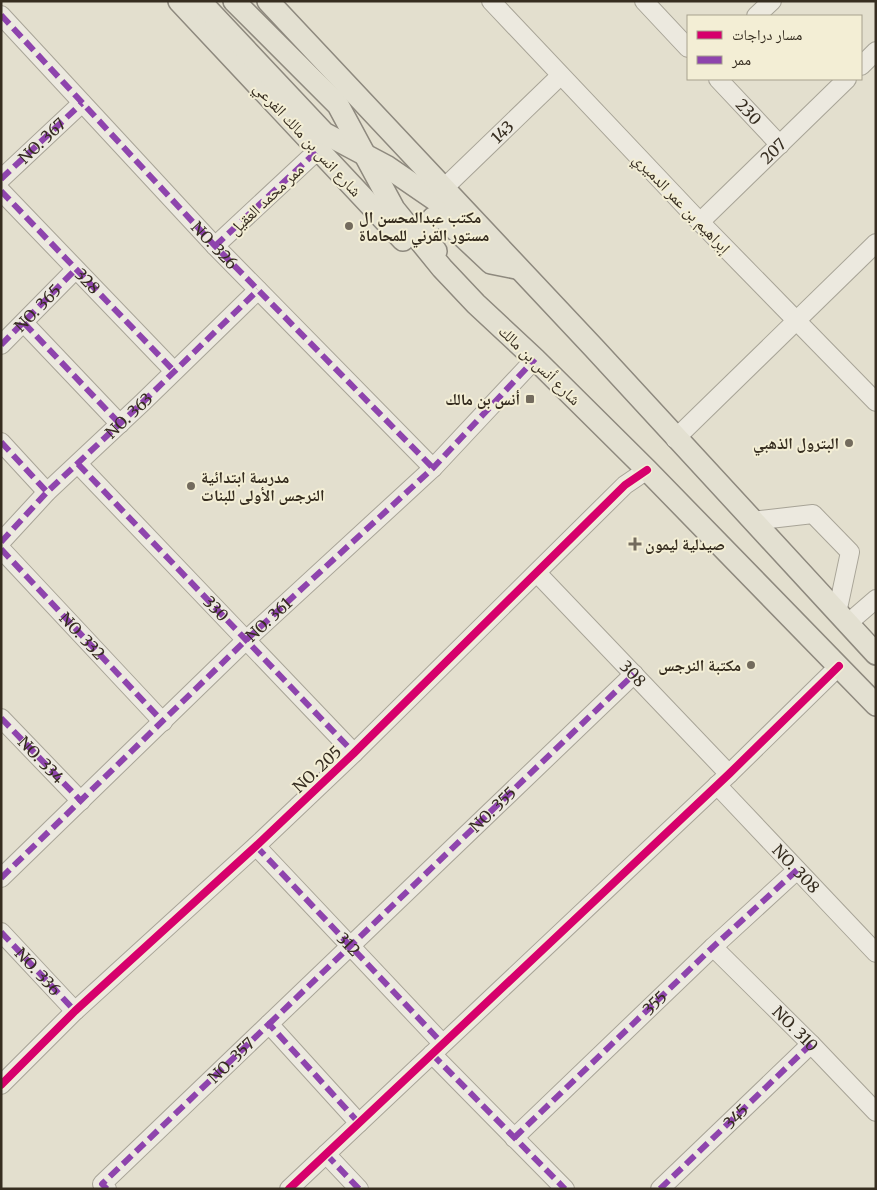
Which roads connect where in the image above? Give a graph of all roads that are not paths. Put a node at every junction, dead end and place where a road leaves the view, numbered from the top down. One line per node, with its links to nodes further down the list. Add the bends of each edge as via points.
1 (179, 1): 18 (main road, شارع انس بن مالك الفرعي)
2 (200, 1): 19 (main road, via 324,133)
3 (234, 1): 19 (main road, شارع أنس بن مالك, via 338,105)
4 (268, 1): 21 (main road)
5 (490, 1): 13 (street, إبراهيم بن عمر الدميري)
6 (644, 1): 10 (street)
7 (772, 1): 9 (street)
8 (1, 15): 16 (street, NO. 326)
9 (757, 15)
10 (687, 47)
11 (876, 51): 12 (street)
12 (862, 65)
13 (560, 76): 21 (street, 143); 23 (street, إبراهيم بن عمر الدميري)
14 (719, 80): 17 (street, 230)
15 (846, 80): 17 (street, 207)
16 (82, 103): 20 (street, NO. 367); 26 (street, NO. 326)
17 (780, 145): 23 (street, 207)
18 (318, 151): 26 (street, ممر محمد العقيل); 29 (main road, شارع انس بن مالك الفرعي, via 424,261)
19 (363, 153): 24 (main road, via 453,213); 29 (main road, شارع أنس بن مالك, via 394,209)
20 (1, 179)
21 (444, 188): 24 (main road)
22 (1, 191): 28 (street, 328)
23 (700, 222): 31 (street, إبراهيم بن عمر الدميري)
24 (481, 227): 27 (main road)
25 (876, 243): 31 (street)
26 (215, 246): 30 (street, NO. 326)
27 (516, 268): 29 (main road, via 491,263 448,221 434,218 426,224 425,235 440,256); 38 (main road, via 594,348)
28 (76, 270): 32 (street, NO. 365); 35 (street, 328)
29 (444, 270): 34 (main road, شارع أنس بن مالك)
30 (258, 290): 35 (street, NO. 363); 41 (street, NO. 326)
31 (796, 320): 36 (street, إبراهيم بن عمر الدميري); 38 (street)
32 (24, 323): 33 (street, NO. 365); 37 (street)
33 (1, 344)
34 (535, 359): 41 (street, NO. 361); 42 (main road, شارع أنس بن مالك)
35 (174, 371): 37 (street, NO. 363)
36 (876, 402)
37 (120, 424): 40 (street, NO. 363)
38 (675, 439): 44 (main road)
39 (1, 442): 43 (street)
40 (78, 464): 43 (street, NO. 363); 50 (street, 330)
41 (433, 468): 50 (street, NO. 361)
42 (647, 470): 47 (street, NO. 205, via 624,485); 52 (main road, شارع أنس بن مالك)
43 (47, 492): 45 (street, NO. 363)
44 (752, 521): 49 (main road); 49 (street, via 813,514 850,552)
45 (1, 542)
46 (1, 549): 56 (street, NO. 332)
47 (537, 573): 53 (street, 308); 57 (street, NO. 205)
48 (876, 599): 49 (street)
49 (842, 619): 51 (main road)
50 (245, 641): 56 (street, NO. 361); 57 (street, 330)
51 (876, 654)
52 (839, 666): 54 (main road, شارع أنس بن مالك); 58 (street)
53 (634, 674): 58 (street, 308); 64 (street, NO. 355)
54 (876, 705)
55 (1, 718): 59 (street, NO. 334)
56 (163, 722): 59 (street, NO. 361)
57 (354, 753): 60 (street, NO. 205)
58 (723, 779): 61 (street, NO. 308); 70 (street)
59 (80, 802): 62 (street, NO. 361)
60 (256, 846): 64 (street, 312); 67 (street, NO. 205)
61 (797, 870): 65 (street, 355); 66 (street, NO. 308)
62 (1, 878)
63 (1, 932): 67 (street, NO. 336)
64 (350, 945): 68 (street, NO. 355); 70 (street, 312)
65 (713, 947): 69 (street, NO. 310); 74 (street, 355)
66 (876, 953)
67 (75, 1011): 71 (street, NO. 205)
68 (269, 1024): 73 (street, NO. 357); 76 (street, NO. 357, via 102,1184)
69 (811, 1044): 72 (street, NO. 310); 80 (street, 345)
70 (437, 1049): 73 (street); 74 (street, 312)
71 (1, 1084)
72 (876, 1112)
73 (359, 1123): 75 (street)
74 (514, 1138): 79 (street, 312)
75 (326, 1154): 77 (street); 78 (street)
76 (107, 1189)
77 (290, 1189)
78 (359, 1189)
79 (565, 1189)
80 (660, 1189)

